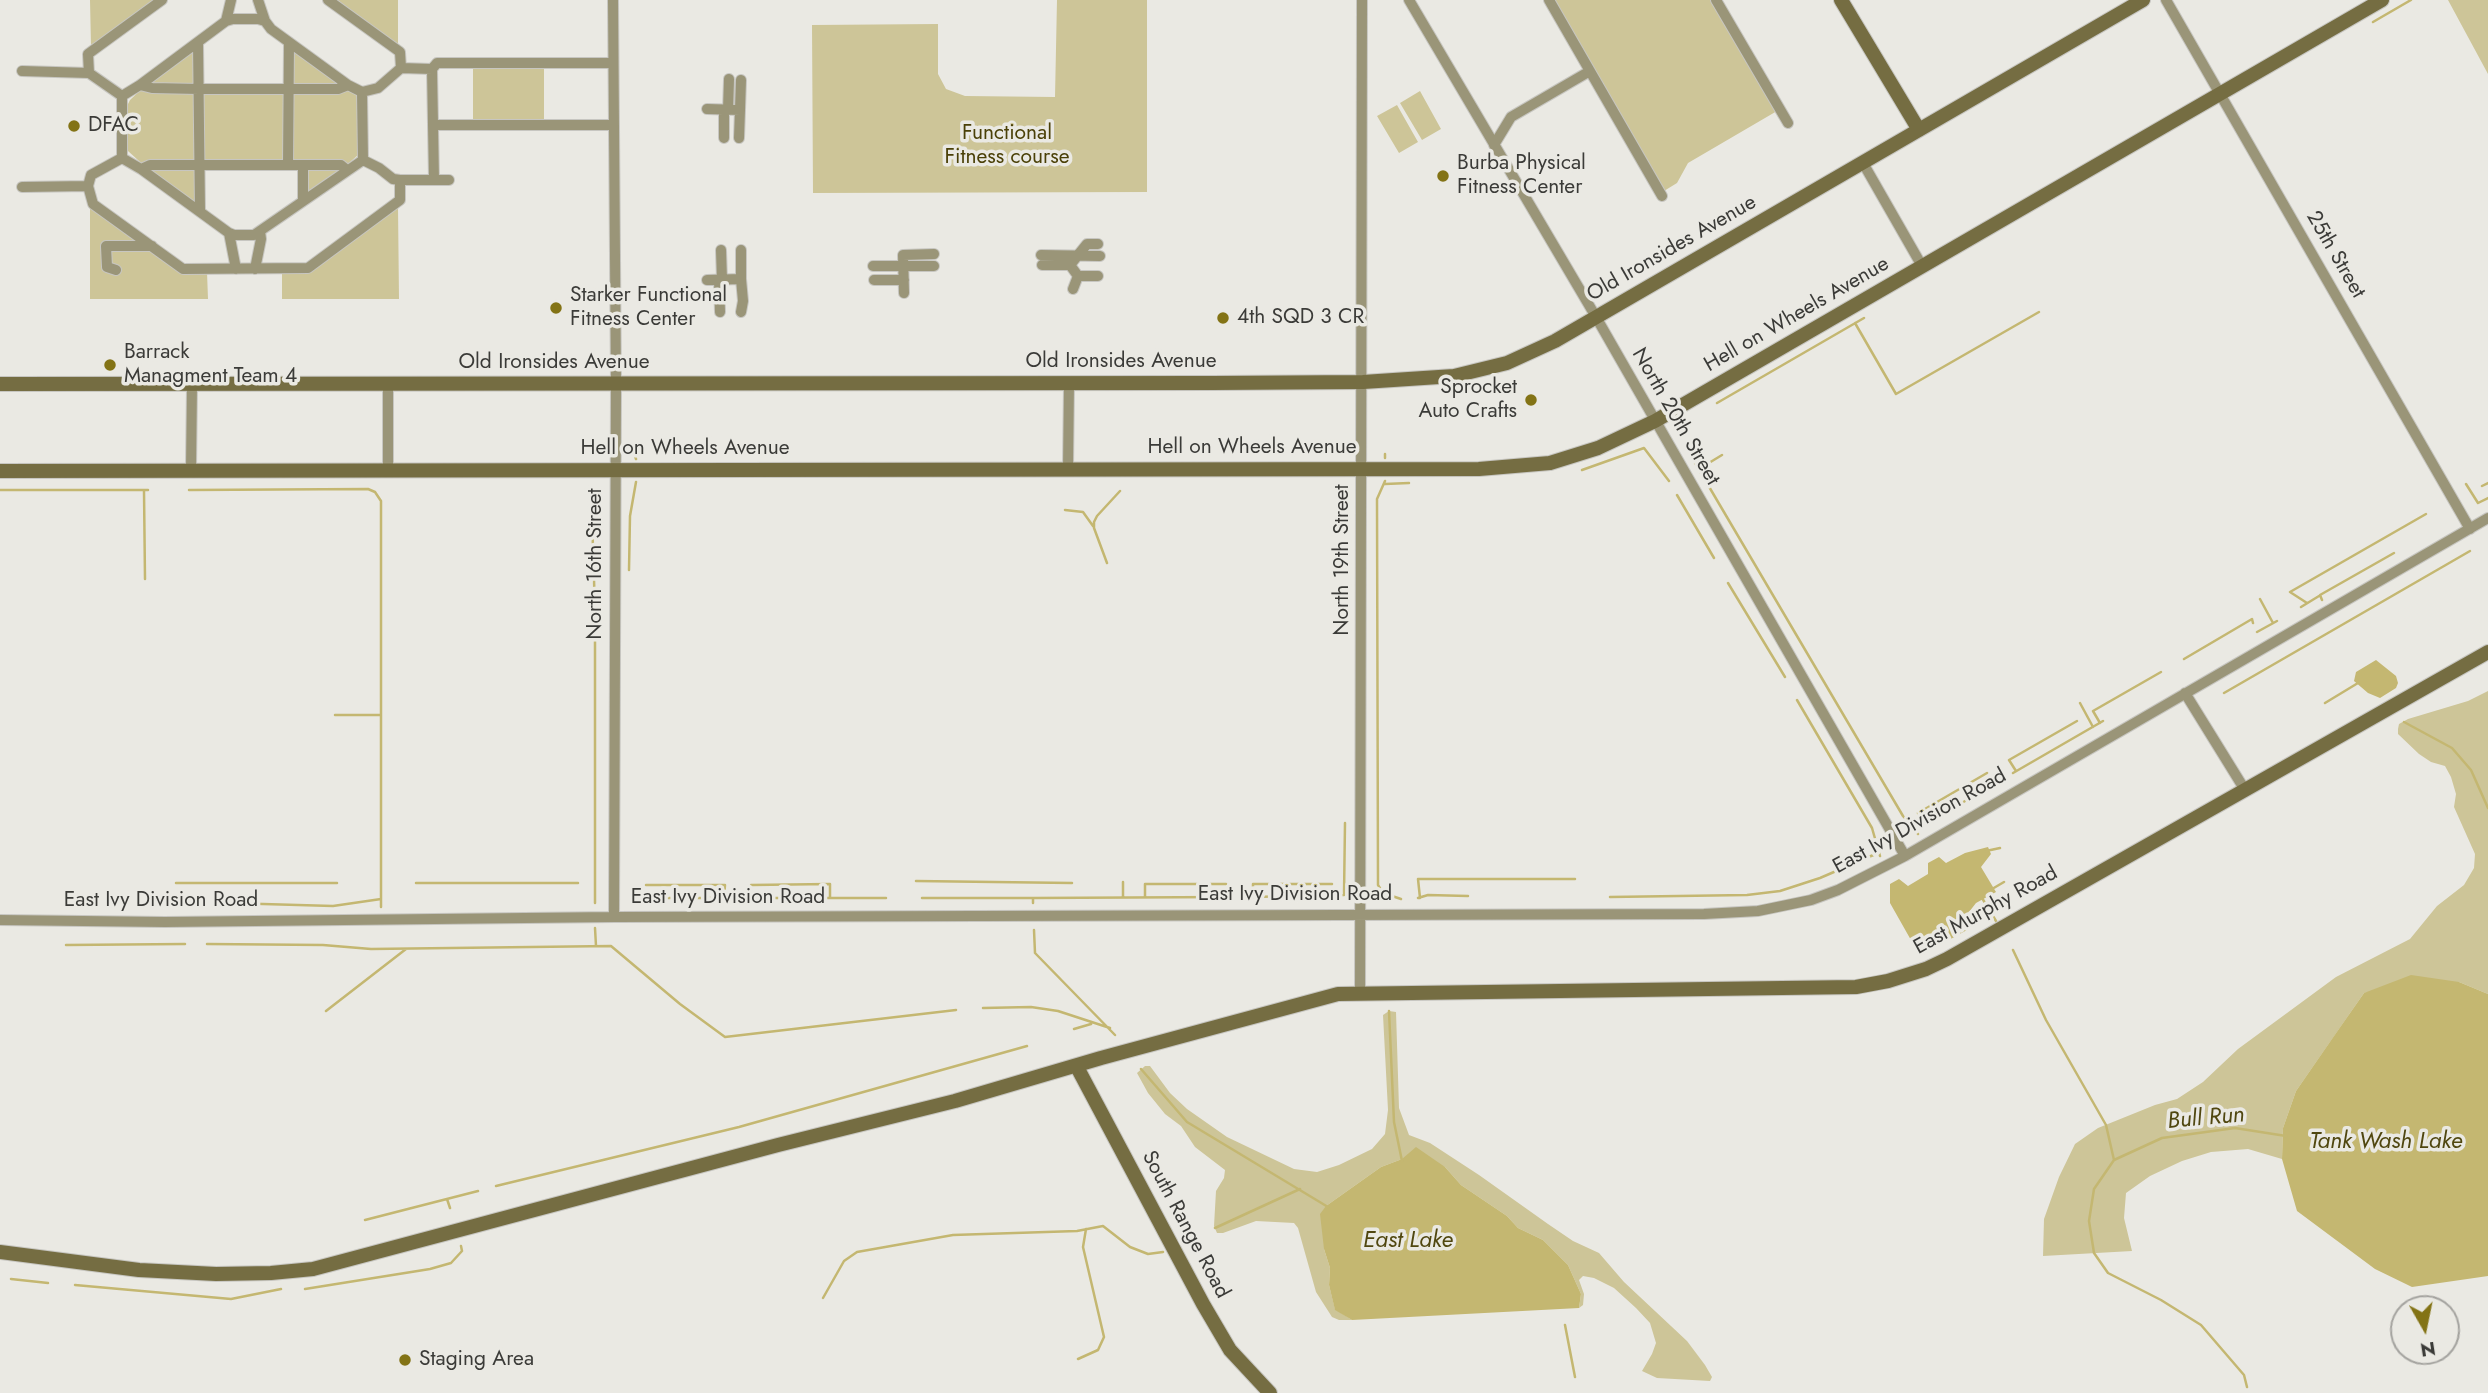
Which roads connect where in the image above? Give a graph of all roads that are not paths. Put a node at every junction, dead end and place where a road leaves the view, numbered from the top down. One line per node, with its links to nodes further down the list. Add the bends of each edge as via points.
1 (162, 0): 24 (street, via 88,54)
2 (230, 0): 15 (street)
3 (258, 0): 16 (street)
4 (328, 0): 20 (street, via 400,52)
5 (612, 0): 19 (street, North 16th Street)
6 (1362, 0): 85 (street, North 19th Street)
7 (1424, 0): 14 (street)
8 (1549, 0): 23 (street)
9 (1716, 0): 35 (street)
10 (1842, 0): 38 (street)
11 (2143, 0): 38 (street, Old Ironsides Avenue)
12 (2166, 0): 31 (street, 25th Street)
13 (2382, 0): 31 (street, Hell on Wheels Avenue)
14 (1410, 3): 41 (street, North 20th Street)
15 (226, 21): 16 (street); 18 (street)
16 (265, 21): 17 (street)
17 (289, 42): 27 (street); 29 (street)
18 (198, 43): 26 (street); 28 (street)
19 (613, 62): 21 (street, via 470,61 437,63); 37 (street, North 16th Street)
20 (401, 68): 21 (street); 30 (street, via 378,88)
21 (432, 69): 36 (street)
22 (22, 71): 24 (street)
23 (1590, 71): 41 (street, via 1511,117); 55 (street)
24 (89, 73): 32 (street)
25 (735, 80): 34 (street)
26 (140, 85): 28 (street); 32 (street)
27 (348, 85): 29 (street); 30 (street)
28 (200, 89): 29 (street); 45 (street)
29 (289, 89): 46 (street)
30 (362, 92): 43 (street)
31 (2220, 94): 70 (street, Hell on Wheels Avenue); 99 (street, 25th Street)
32 (122, 96): 42 (street)
33 (707, 109): 34 (street)
34 (731, 110): 39 (street); 40 (street)
35 (1788, 123)
36 (433, 125): 37 (street); 51 (street)
37 (613, 125): 90 (street, North 16th Street)
38 (1919, 130): 44 (street, Old Ironsides Avenue)
39 (724, 138)
40 (739, 138)
41 (1494, 145): 84 (street, North 20th Street)
42 (122, 158): 48 (street); 53 (street, via 91,175)
43 (363, 160): 49 (street); 50 (street)
44 (1863, 163): 70 (street); 84 (street, Old Ironsides Avenue)
45 (200, 165): 46 (street); 48 (street); 57 (street)
46 (288, 165): 47 (street)
47 (303, 165): 49 (street, via 341,165); 56 (street)
48 (141, 169): 57 (street)
49 (347, 170): 56 (street)
50 (400, 180): 51 (street); 72 (street, via 400,200 308,268)
51 (433, 180): 52 (street)
52 (449, 180)
53 (88, 186): 54 (street); 61 (street, via 93,204)
54 (22, 187)
55 (1662, 196)
56 (303, 201): 58 (street)
57 (200, 211): 59 (street)
58 (260, 231): 59 (street, via 254,235); 72 (street)
59 (229, 233): 71 (street)
60 (1098, 244): 67 (street, via 1087,244)
61 (152, 246): 71 (street, via 183,269); 73 (street, via 106,246 107,267)
62 (721, 250): 77 (street)
63 (741, 250): 76 (street)
64 (1100, 256): 67 (street)
65 (934, 260): 69 (street, via 903,255)
66 (1042, 260): 67 (street)
67 (1073, 261): 74 (street)
68 (873, 266): 69 (street)
69 (904, 266): 78 (street)
70 (1922, 266): 91 (street, Hell on Wheels Avenue)
71 (236, 269): 72 (street)
72 (255, 269)
73 (116, 270)
74 (1078, 276): 75 (street); 80 (street)
75 (1098, 276)
76 (741, 279): 77 (street); 82 (street)
77 (716, 280): 83 (street)
78 (904, 280): 79 (street); 81 (street)
79 (874, 281)
80 (1073, 289)
81 (904, 293)
82 (741, 312)
83 (720, 313)
84 (1596, 317): 85 (street, Old Ironsides Avenue, via 1538,350 1492,367 1437,379); 91 (street, North 20th Street)
85 (1363, 382): 86 (street, Old Ironsides Avenue); 93 (street, North 19th Street)
86 (1069, 383): 90 (street, Old Ironsides Avenue); 92 (street)
87 (0, 384): 88 (street, Old Ironsides Avenue)
88 (192, 384): 89 (street, Old Ironsides Avenue); 94 (street)
89 (388, 384): 90 (street, Old Ironsides Avenue); 95 (street)
90 (615, 384): 96 (street, North 16th Street)
91 (1655, 421): 93 (street, Hell on Wheels Avenue, via 1598,448 1550,463 1479,469); 103 (street, North 20th Street)
92 (1068, 469): 93 (street, Hell on Wheels Avenue); 96 (street, Hell on Wheels Avenue)
93 (1363, 469): 104 (street, North 19th Street)
94 (191, 470): 95 (street, Hell on Wheels Avenue); 97 (street, Hell on Wheels Avenue)
95 (388, 470): 96 (street, Hell on Wheels Avenue)
96 (615, 470): 105 (street, North 16th Street)
97 (0, 471)
98 (2488, 518): 99 (street, East Ivy Division Road)
99 (2470, 528): 101 (street, East Ivy Division Road)
100 (2488, 652): 102 (street, East Murphy Road)
101 (2185, 693): 102 (street); 103 (street, East Ivy Division Road)
102 (2245, 790): 107 (street, East Murphy Road, via 1947,959 1888,981 1856,987)
103 (1905, 856): 104 (street, East Ivy Division Road, via 1838,890 1758,911)
104 (1361, 914): 105 (street, East Ivy Division Road); 107 (street, North 19th Street)
105 (614, 917): 106 (street, East Ivy Division Road)
106 (0, 920)
107 (1360, 994): 108 (street, East Murphy Road, via 1321,997)
108 (1077, 1067): 109 (street, East Murphy Road, via 313,1269 216,1274 139,1270); 110 (street, South Range Road, via 1209,1316 1230,1350)
109 (0, 1252)
110 (1270, 1393)

